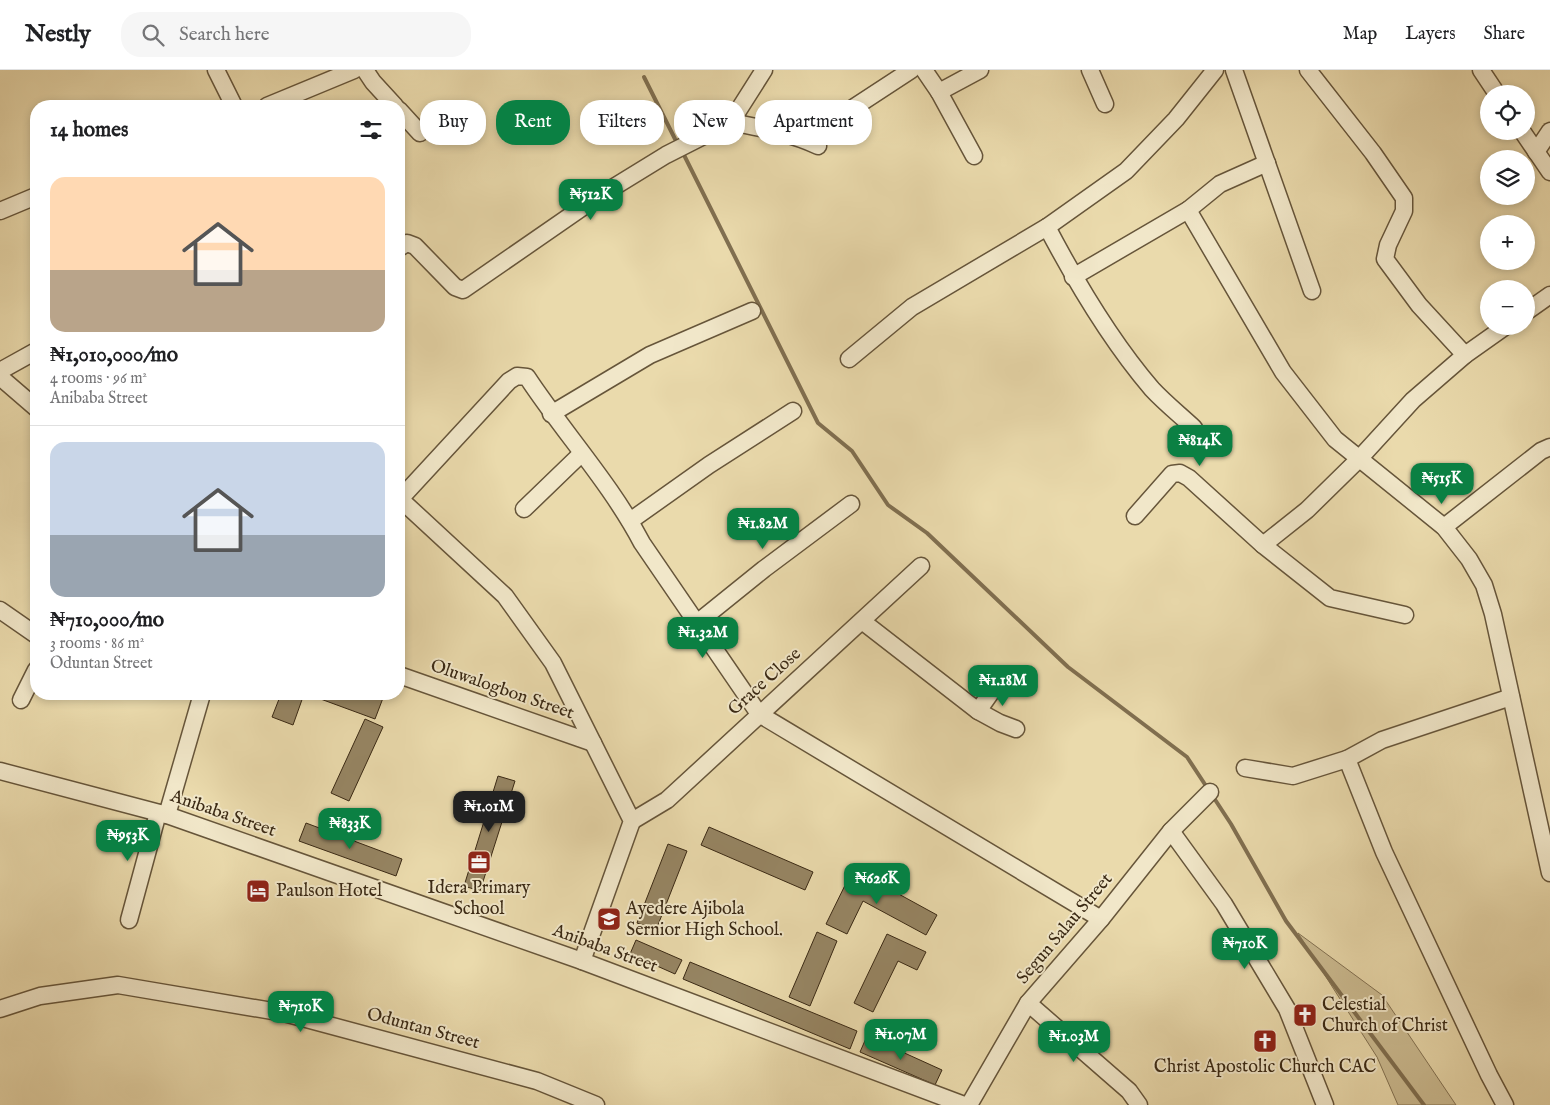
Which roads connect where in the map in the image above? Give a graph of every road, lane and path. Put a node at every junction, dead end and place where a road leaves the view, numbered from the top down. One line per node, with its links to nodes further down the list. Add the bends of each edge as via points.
1 (216, 70): 15 (street)
2 (354, 70): 16 (street)
3 (365, 70): 17 (street)
4 (764, 70): 18 (street)
5 (911, 70): 19 (street)
6 (924, 70): 14 (street)
7 (980, 70): 14 (street)
8 (1090, 70): 20 (street)
9 (1215, 70): 35 (street, via 1176,119 1126,171)
10 (1234, 70): 30 (street)
11 (1308, 70): 44 (street, via 1404,198 1404,211 1385,259 1418,305)
12 (1484, 72): 13 (street)
13 (1492, 85)
14 (939, 92): 29 (street)
15 (231, 100)
16 (282, 100)
17 (390, 100)
18 (745, 100)
19 (866, 100)
20 (1106, 104)
21 (405, 117): 24 (street)
22 (745, 125): 27 (street, via 798,137)
23 (1550, 131): 28 (street)
24 (420, 133)
25 (1528, 140): 28 (street)
26 (686, 145): 36 (street, via 604,193 463,290 455,288 415,246)
27 (818, 146)
28 (1536, 152): 31 (street)
29 (974, 156)
30 (1267, 163): 33 (street, via 1220,184); 38 (street)
31 (1550, 172)
32 (30, 198): 34 (street)
33 (1188, 210): 37 (street); 54 (street, via 1283,372 1335,439)
34 (0, 211)
35 (1047, 227): 37 (street); 45 (street, via 912,307)
36 (405, 244)
37 (1074, 277): 51 (street, via 1132,364 1153,390)
38 (1312, 291)
39 (1550, 295): 40 (street)
40 (1535, 306)
41 (752, 311): 50 (street, via 650,355)
42 (1493, 335): 44 (street)
43 (30, 354): 46 (street)
44 (1465, 355): 54 (street, via 1413,400)
45 (849, 359)
46 (0, 371)
47 (0, 377): 48 (street)
48 (30, 403)
49 (793, 411): 60 (street)
50 (551, 414): 53 (street); 55 (street, via 527,377 518,376 509,381)
51 (1194, 428)
52 (1550, 447): 61 (street)
53 (581, 454): 58 (street); 60 (street)
54 (1359, 459): 61 (street); 62 (street, via 1307,510)
55 (405, 492)
56 (405, 504): 78 (street, via 505,596 553,663)
57 (851, 504): 67 (street)
58 (524, 509)
59 (1135, 516): 62 (street, via 1172,474 1180,473)
60 (630, 521): 67 (street)
61 (1444, 527): 72 (street, via 1484,585)
62 (1263, 545): 65 (street, via 1330,598)
63 (921, 566): 66 (street, Grace Close)
64 (0, 610): 68 (street)
65 (1405, 615)
66 (862, 621): 75 (street); 76 (street, Grace Close)
67 (697, 623): 76 (street)
68 (30, 631)
69 (405, 677): 78 (street, Oluwalogbon Street)
70 (1002, 678): 75 (street)
71 (30, 682): 73 (street)
72 (1511, 698): 79 (street, via 1382,740); 86 (street)
73 (21, 700)
74 (200, 700): 83 (street)
75 (978, 711): 77 (street)
76 (759, 714): 84 (street, Grace Close, via 667,800); 87 (street)
77 (1016, 729)
78 (593, 743): 84 (street)
79 (1347, 760): 80 (street, via 1294,776); 97 (street, via 1384,852)
80 (1245, 768)
81 (0, 771): 83 (street, Anibaba Street)
82 (1210, 792): 85 (street, Segun Salau Street)
83 (162, 814): 88 (street); 89 (street, Anibaba Street)
84 (632, 821): 89 (street)
85 (1171, 831): 87 (street, Segun Salau Street); 96 (street, via 1224,904 1287,1009)
86 (1550, 873)
87 (1101, 919): 90 (street, Segun Salau Street)
88 (129, 920)
89 (582, 961): 93 (street, Anibaba Street)
90 (1028, 1003): 94 (street, Segun Salau Street); 95 (street, via 1129,1091)
91 (0, 1009): 92 (street, Oduntan Street, via 40,996 118,985 284,1012 537,1081)
92 (596, 1105)
93 (964, 1105)
94 (969, 1105)
95 (1139, 1105)
96 (1325, 1105)
97 (1505, 1105)

